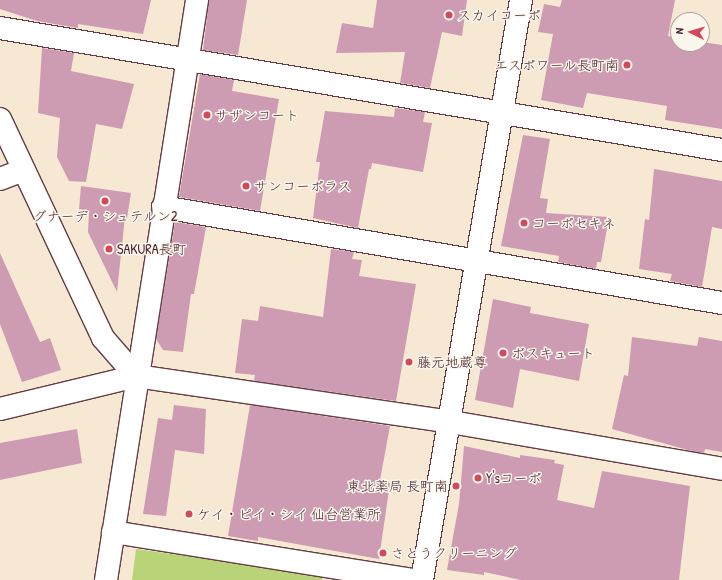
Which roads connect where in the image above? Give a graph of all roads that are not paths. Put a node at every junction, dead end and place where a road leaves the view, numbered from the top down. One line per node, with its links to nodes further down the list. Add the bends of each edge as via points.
1 (197, 0): 4 (street)
2 (521, 0): 5 (street)
3 (0, 28): 4 (street)
4 (188, 58): 5 (street); 10 (street)
5 (502, 112): 7 (street); 11 (street)
6 (0, 119): 8 (street)
7 (722, 150)
8 (23, 170): 9 (street); 13 (street, via 103,338)
9 (0, 178)
10 (163, 207): 11 (street); 13 (street)
11 (476, 263): 12 (street); 15 (street)
12 (722, 303)
13 (136, 376): 14 (street); 15 (street); 17 (street)
14 (0, 408)
15 (451, 422): 16 (street); 20 (street)
16 (722, 469)
17 (113, 532): 18 (street); 19 (street)
18 (106, 580)
19 (412, 580)
20 (422, 580)

